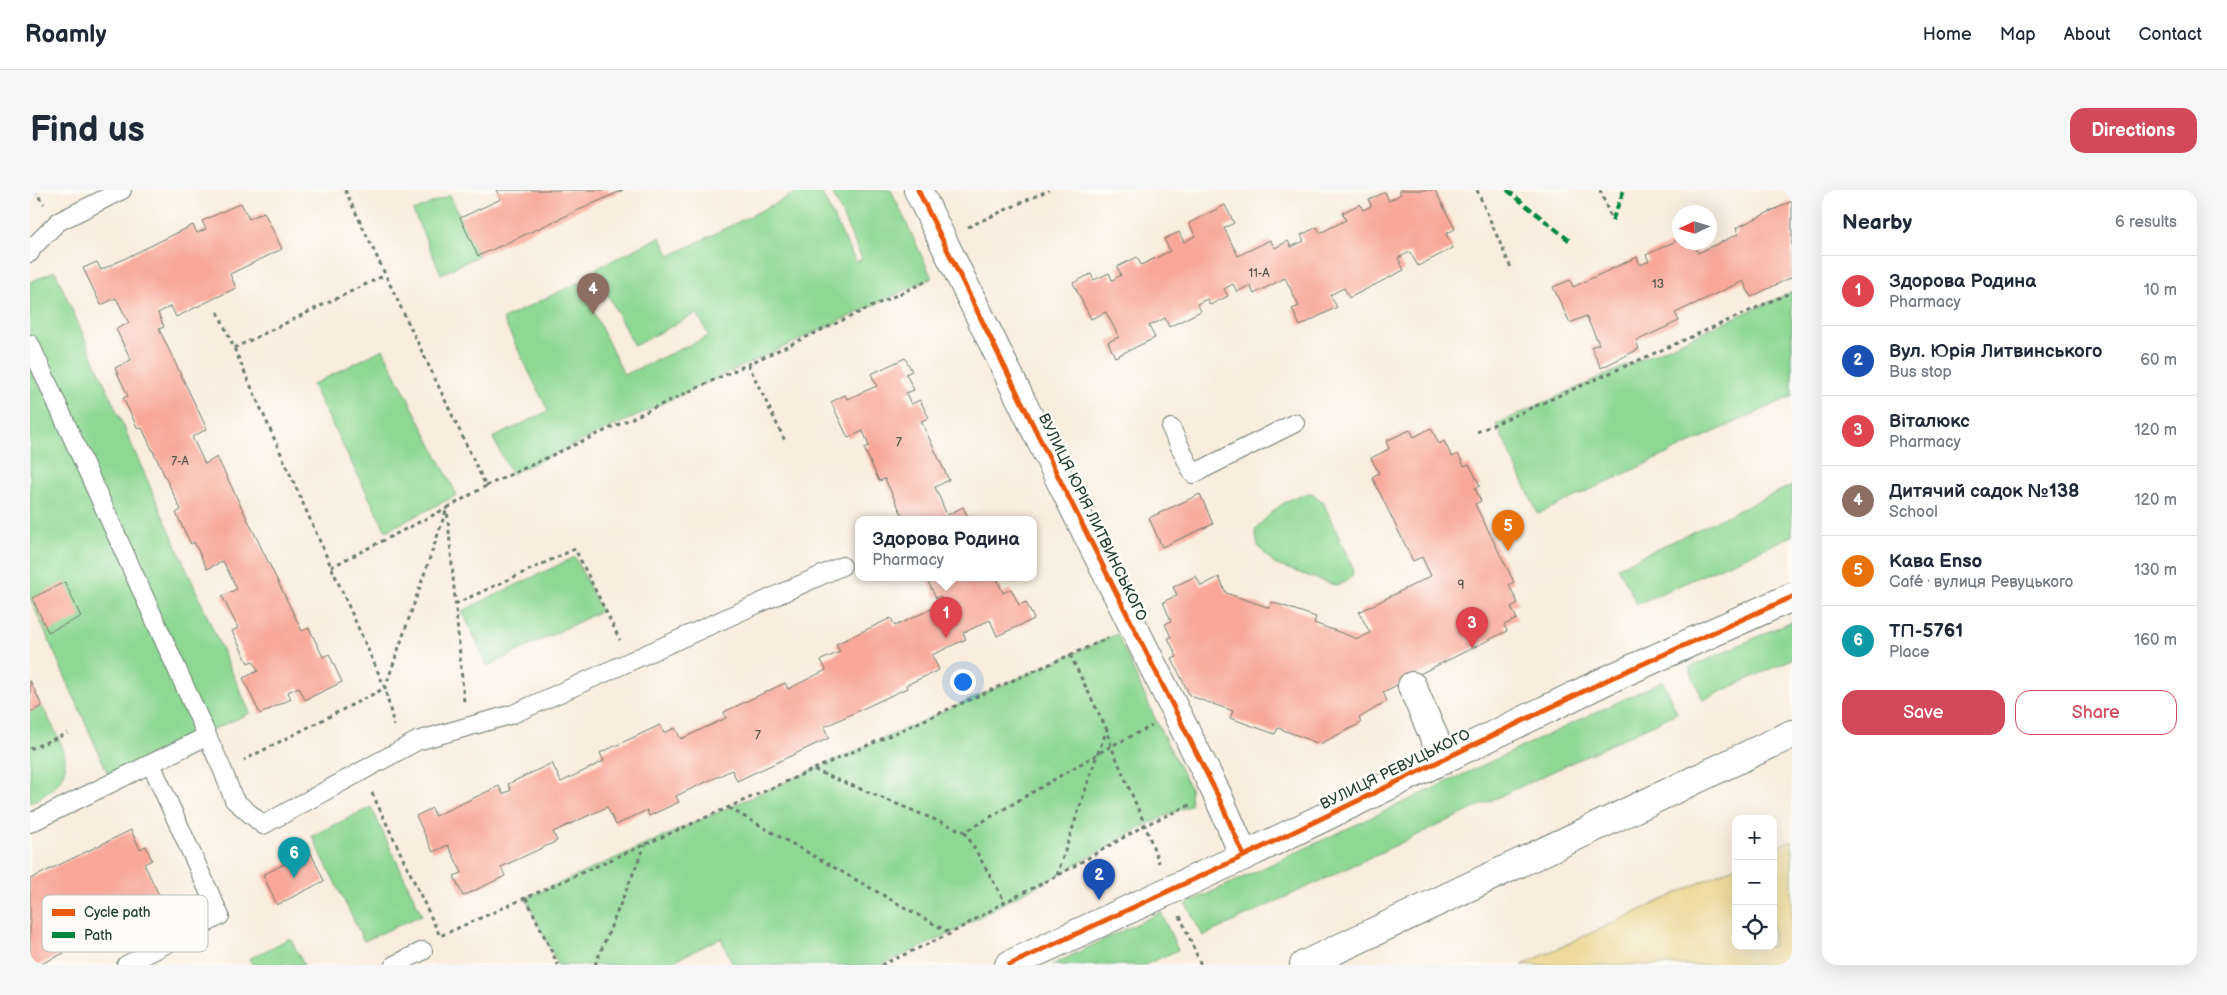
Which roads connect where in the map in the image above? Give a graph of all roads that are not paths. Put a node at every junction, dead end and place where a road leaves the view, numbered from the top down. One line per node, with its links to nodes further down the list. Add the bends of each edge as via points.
1 (122, 190): 3 (lane, via 58,222)
2 (918, 190): 15 (street, ВУЛИЦЯ ЮРІЯ ЛИТВИНСЬКОГО, via 1218,796)
3 (30, 254)
4 (30, 344): 11 (lane)
5 (1295, 423): 6 (lane, via 1193,474)
6 (1171, 428)
7 (842, 566): 11 (lane, via 513,714 417,741 263,825 234,800)
8 (1792, 597): 12 (street, ВУЛИЦЯ РЕВУЦЬКОГО, via 1607,680)
9 (1412, 686): 12 (street)
10 (1792, 734): 22 (street)
11 (207, 736): 13 (lane)
12 (1444, 760): 15 (street, ВУЛИЦЯ РЕВУЦЬКОГО)
13 (151, 764): 14 (lane); 16 (lane, via 220,916)
14 (30, 823)
15 (1244, 856): 21 (street, ВУЛИЦЯ РЕВУЦЬКОГО)
16 (208, 922)
17 (151, 952): 19 (lane)
18 (423, 952): 20 (lane)
19 (126, 965)
20 (394, 965)
21 (1009, 965)
22 (1304, 965)

